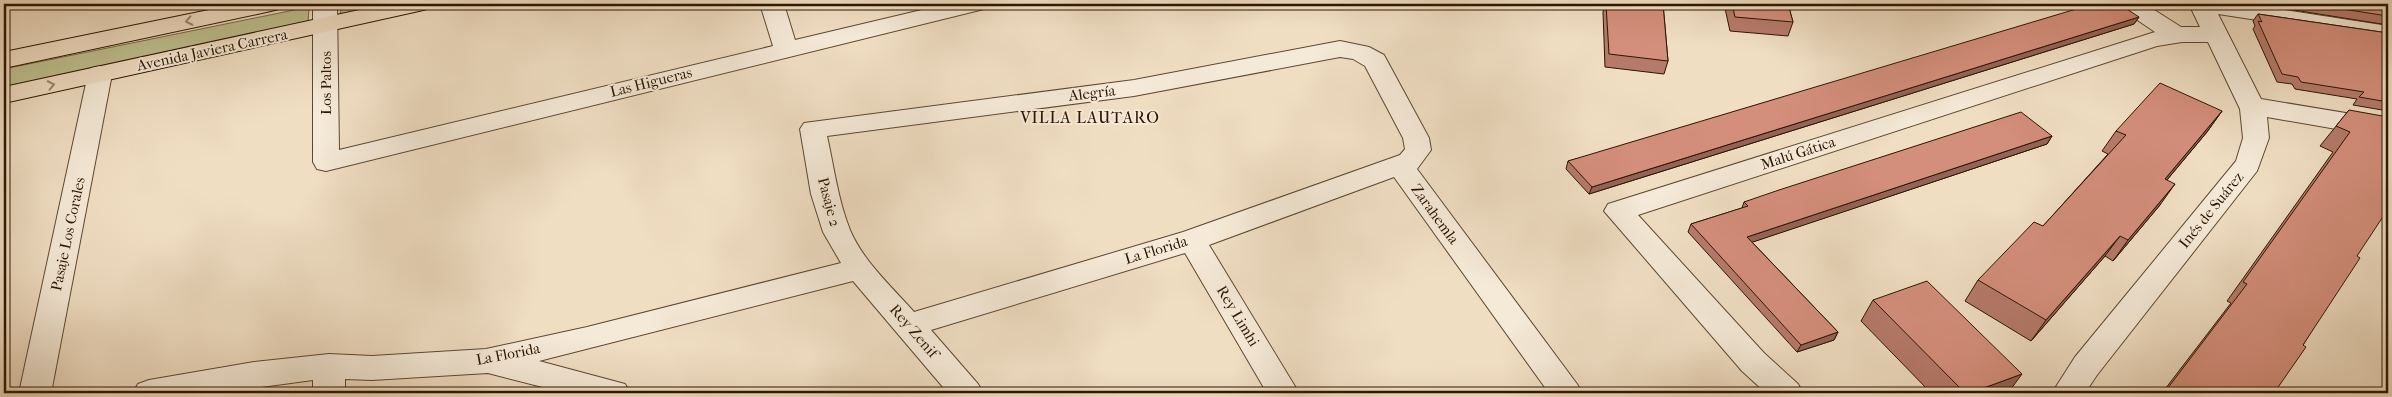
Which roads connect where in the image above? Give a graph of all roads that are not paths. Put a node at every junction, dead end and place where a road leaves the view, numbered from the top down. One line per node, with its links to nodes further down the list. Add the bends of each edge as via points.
1 (271, 4): 12 (main road, one-way to 12)
2 (419, 4): 7 (main road, Avenida Javiera Carrera)
3 (772, 4): 11 (street)
4 (976, 4): 11 (street, Las Higueras)
5 (2129, 4): 9 (street)
6 (2202, 4): 8 (street); 10 (street, Inés de Suárez)
7 (325, 14): 13 (main road, Avenida Javiera Carrera); 18 (street, Los Paltos)
8 (2388, 33)
9 (2176, 34): 10 (street, Malú Gática); 31 (street, Malú Gática, via 1618,211 1753,362)
10 (2217, 35): 15 (street, Inés de Suárez)
11 (786, 48): 18 (street, Las Higueras)
12 (4, 60)
13 (100, 74): 14 (main road, Avenida Javiera Carrera, one-way to 13); 25 (street, Pasaje Los Corales)
14 (4, 95)
15 (2251, 106): 17 (street); 32 (street, Inés de Suárez, via 2256,138 2248,164 2086,366)
16 (813, 129): 19 (street, Alegría, via 1134,88 1340,49 1360,52 1375,61 1416,138 1415,156); 21 (street, Pasaje 2, via 825,194 837,232)
17 (2388, 129)
18 (326, 162)
19 (1400, 166): 20 (street, La Florida); 30 (street, Zarahemla)
20 (1192, 240): 22 (street, La Florida); 29 (street, Rey Limhi)
21 (859, 269): 22 (street, Rey Zenif); 23 (street, La Florida, via 587,339)
22 (910, 325): 28 (street, Rey Zenif)
23 (486, 361): 24 (street, La Florida, via 372,368); 27 (street)
24 (329, 380): 26 (street, La Florida, via 254,374)
25 (35, 393)
26 (149, 393)
27 (614, 393)
28 (968, 393)
29 (1283, 393)
30 (1566, 393)
31 (1787, 393)
32 (2068, 393)

